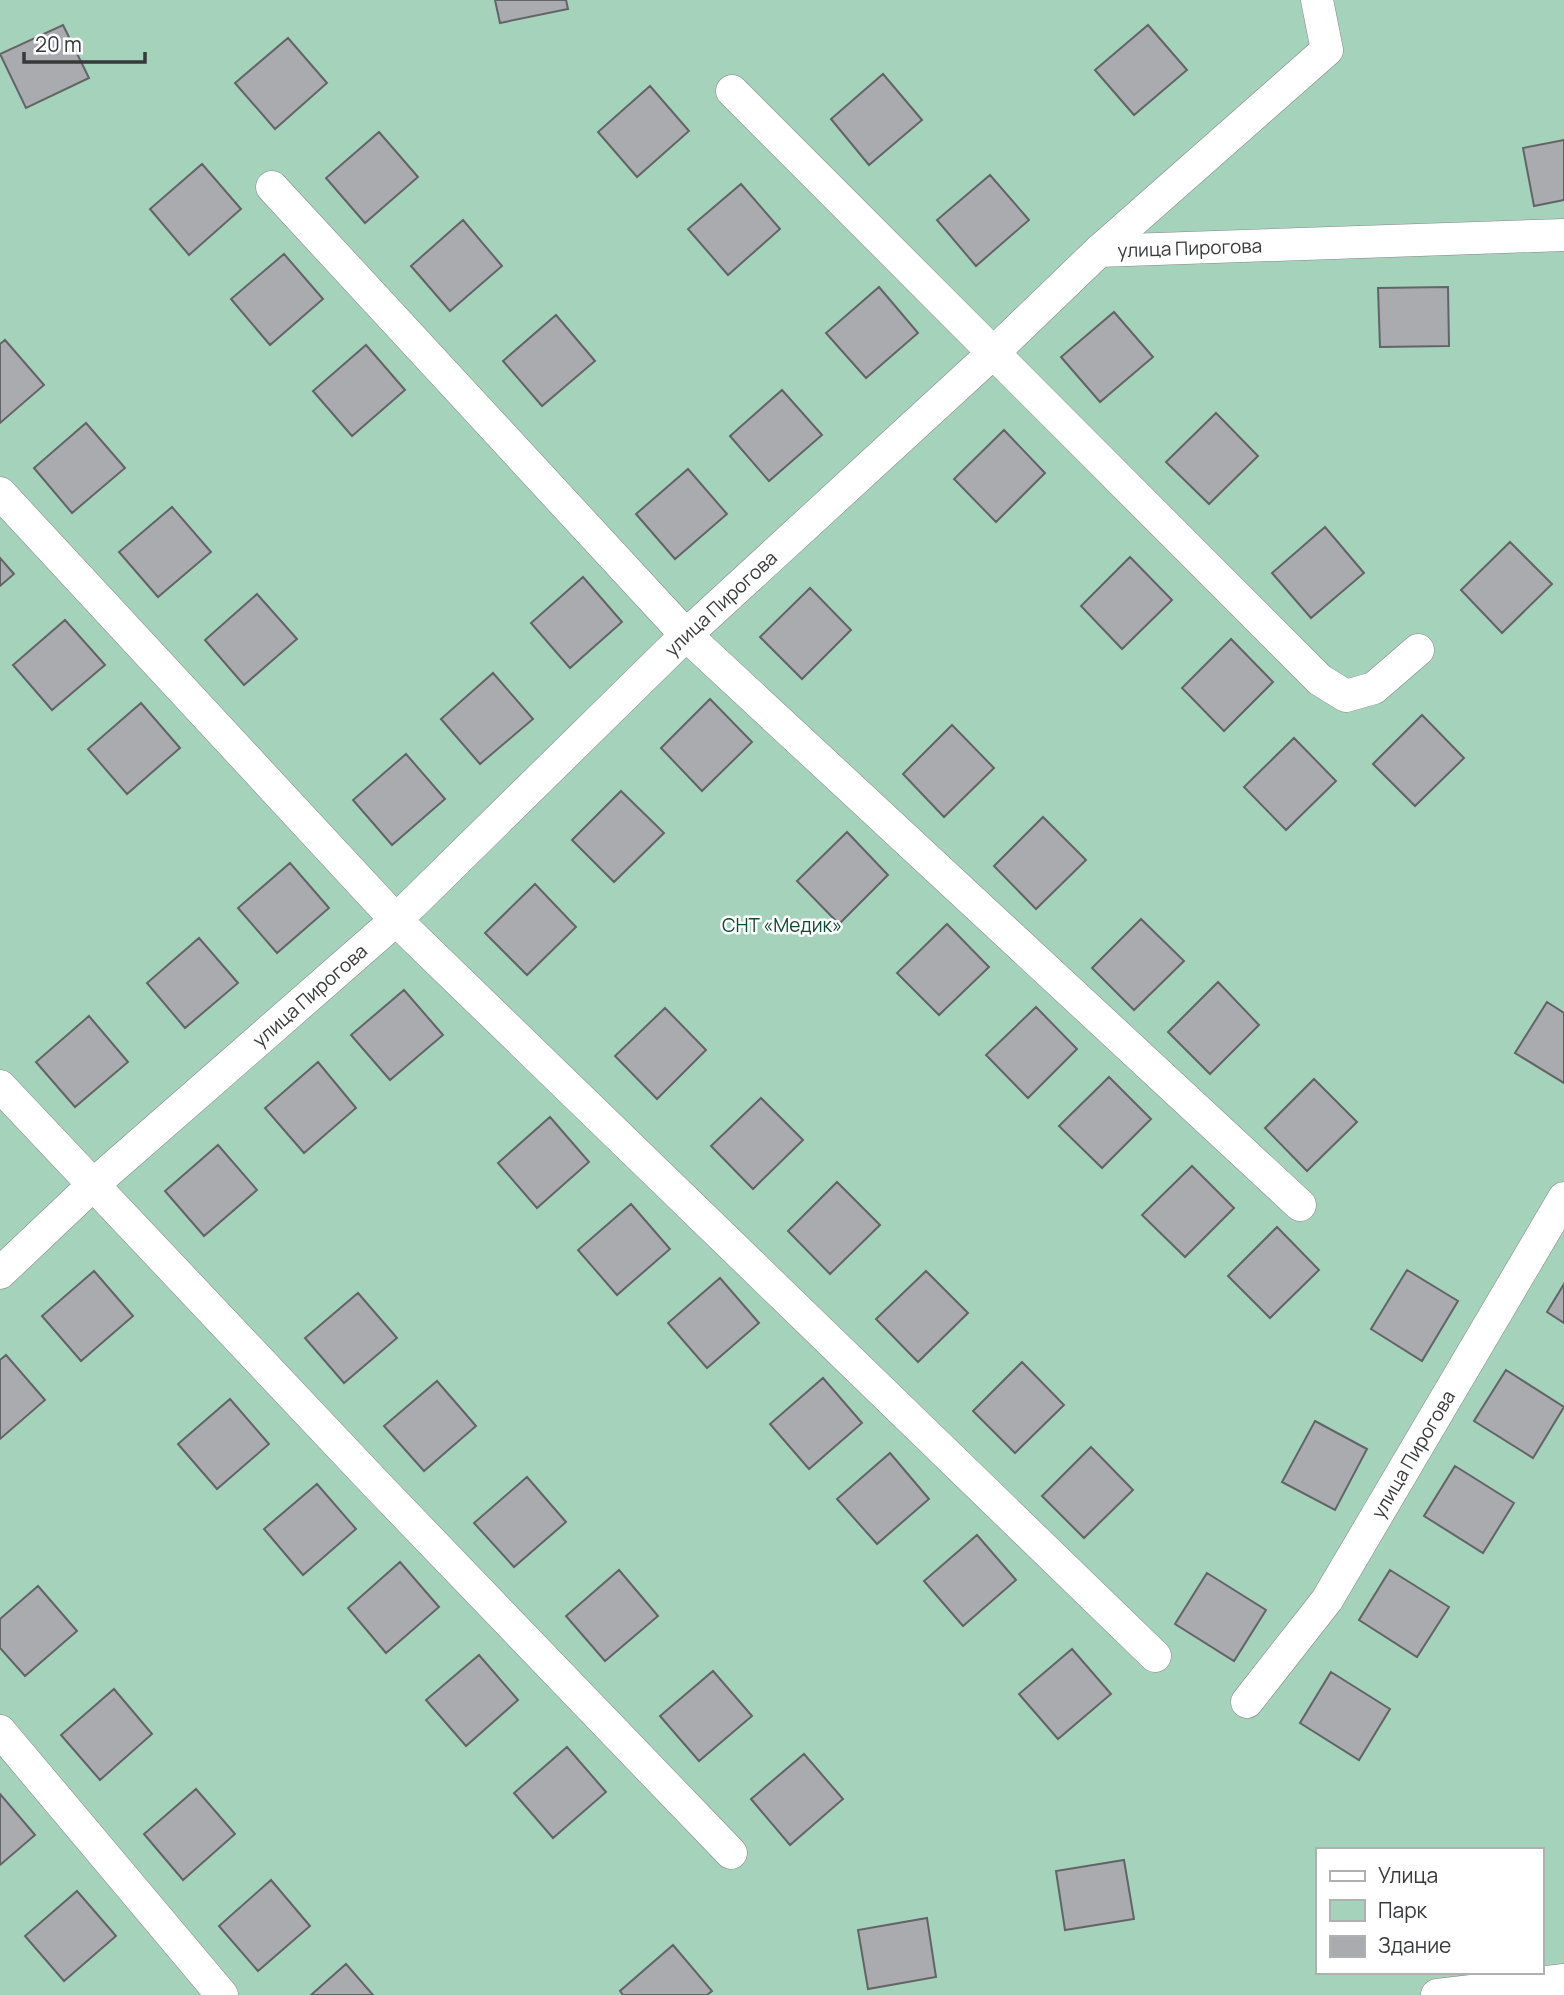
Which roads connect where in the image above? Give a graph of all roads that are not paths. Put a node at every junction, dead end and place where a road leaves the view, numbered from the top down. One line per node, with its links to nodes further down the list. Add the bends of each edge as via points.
1 (1317, 0): 5 (street, via 1327,50)
2 (732, 91): 6 (street)
3 (272, 187): 8 (street)
4 (1564, 235): 5 (street, улица Пирогова)
5 (1099, 251): 6 (street, улица Пирогова)
6 (993, 353): 8 (street, улица Пирогова); 9 (street, via 1320,680 1346,696 1374,688)
7 (0, 493): 10 (street)
8 (686, 635): 10 (street, улица Пирогова); 14 (street)
9 (1418, 650)
10 (396, 920): 12 (street, улица Пирогова); 16 (street)
11 (0, 1086): 12 (street)
12 (94, 1184): 15 (street, улица Пирогова); 19 (street)
13 (1564, 1198): 17 (street, улица Пирогова, via 1327,1600)
14 (1300, 1205)
15 (0, 1273)
16 (1155, 1656)
17 (1247, 1702)
18 (0, 1731): 21 (street)
19 (731, 1853)
20 (1564, 1980): 22 (street)
21 (222, 1995)
22 (1437, 1995)

